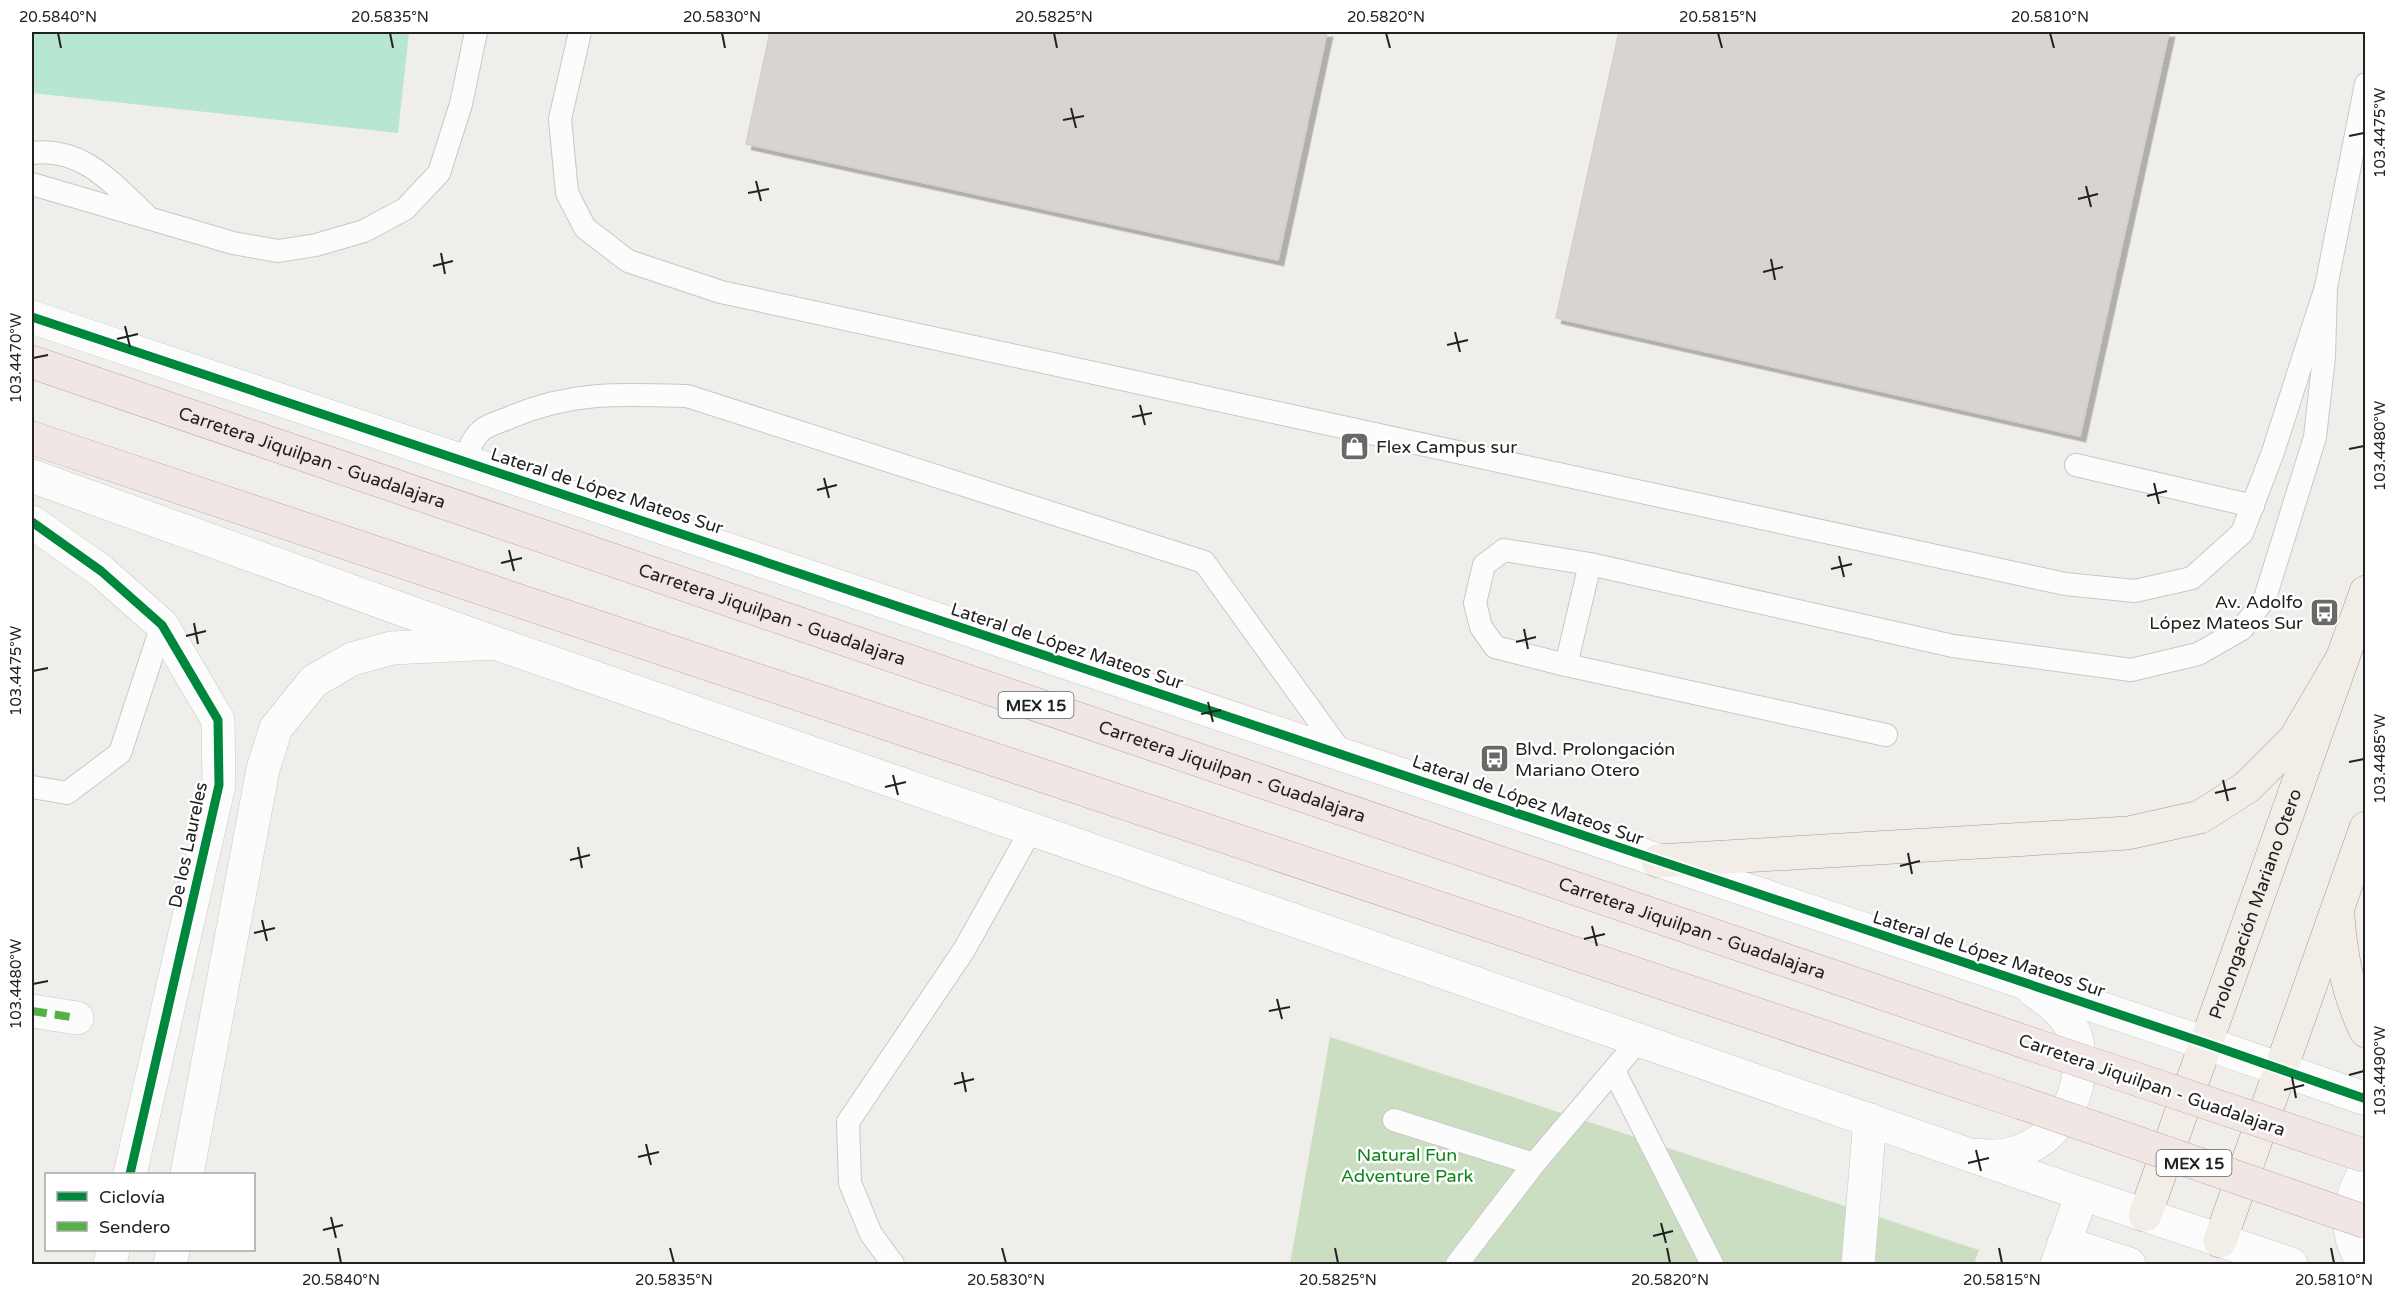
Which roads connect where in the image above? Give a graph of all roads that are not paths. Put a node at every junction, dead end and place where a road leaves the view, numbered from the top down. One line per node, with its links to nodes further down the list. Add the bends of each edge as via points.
1 (476, 32): 6 (lane, via 461,104 439,173 405,209 364,231 316,245 278,250 233,243)
2 (580, 32): 14 (lane, via 560,119 567,193 585,228 628,261 721,292 2065,584 2136,591 2192,578 2242,533)
3 (2366, 84): 7 (lane)
4 (32, 153): 6 (lane, via 70,156 93,166)
5 (32, 184): 6 (lane)
6 (149, 218)
7 (2326, 287): 14 (lane); 16 (lane, via 2324,357 2315,437 2265,598 2242,628 2198,654 2131,670 1953,646)
8 (32, 317): 11 (street, Lateral de López Mateos Sur)
9 (32, 362): 45 (highway, Carretera Jiquilpan - Guadalajara / MEX 15, bridge)
10 (32, 438): 52 (highway, MEX 15, bridge, via 2022,1103)
11 (465, 461): 23 (street, Lateral de López Mateos Sur); 23 (lane, via 471,443 482,429 537,406 607,395 687,396 1204,562)
12 (2076, 465): 14 (lane)
13 (32, 476): 19 (street)
14 (2253, 506)
15 (32, 522): 18 (street, De los Laureles, via 101,571)
16 (1590, 564): 21 (lane); 21 (lane, via 1503,550 1484,565 1475,603 1481,627 1495,647)
17 (2366, 592): 20 (main road, Prolongación Mariano Otero)
18 (162, 625): 24 (street, De los Laureles, via 218,720); 26 (lane, via 120,753 67,793)
19 (495, 643): 25 (street, via 392,648 352,660 314,681 276,728); 28 (street)
20 (2343, 657): 29 (main road, via 2295,739 2247,787 2199,817 2128,833); 38 (main road, Prolongación Mariano Otero)
21 (1566, 665): 22 (lane)
22 (1886, 735)
23 (1344, 756): 29 (street, Lateral de López Mateos Sur)
24 (219, 763): 25 (street); 32 (street, De los Laureles, via 219,785)
25 (263, 769): 33 (street)
26 (32, 787)
27 (2366, 828): 30 (main road)
28 (1031, 830): 37 (street); 55 (lane, via 964,950 848,1122 850,1183 871,1234)
29 (1658, 861): 31 (street, Lateral de López Mateos Sur)
30 (2338, 907): 36 (main road, via 2347,982); 39 (main road)
31 (2003, 976): 38 (street, Lateral de López Mateos Sur); 44 (street, via 2054,1004 2072,1027 2080,1056 2078,1086 2067,1114 2048,1136 2022,1151 1992,1157)
32 (170, 999): 33 (street); 48 (street, De los Laureles)
33 (218, 1008): 49 (street)
34 (32, 1011): 35 (street)
35 (77, 1018)
36 (2366, 1031)
37 (1639, 1040): 40 (lane); 43 (street)
38 (2205, 1043): 39 (street, Lateral de López Mateos Sur); 51 (main road, Prolongación Mariano Otero)
39 (2281, 1069): 41 (street, Lateral de López Mateos Sur); 53 (main road)
40 (1614, 1071): 46 (lane); 57 (lane)
41 (2366, 1099)
42 (1394, 1120): 46 (lane)
43 (1870, 1120): 44 (street); 58 (street)
44 (1963, 1153): 50 (street)
45 (2366, 1156)
46 (1534, 1164): 56 (lane)
47 (2366, 1171): 61 (street, via 2351,1206 2352,1236)
48 (130, 1173)
49 (187, 1173)
50 (2082, 1194): 51 (street); 54 (street)
51 (2145, 1215): 53 (street)
52 (2366, 1222)
53 (2220, 1241): 60 (street)
54 (2061, 1254): 59 (street)
55 (893, 1264)
56 (1457, 1264)
57 (1712, 1264)
58 (1858, 1264)
59 (2129, 1264)
60 (2291, 1264)
61 (2363, 1264)

